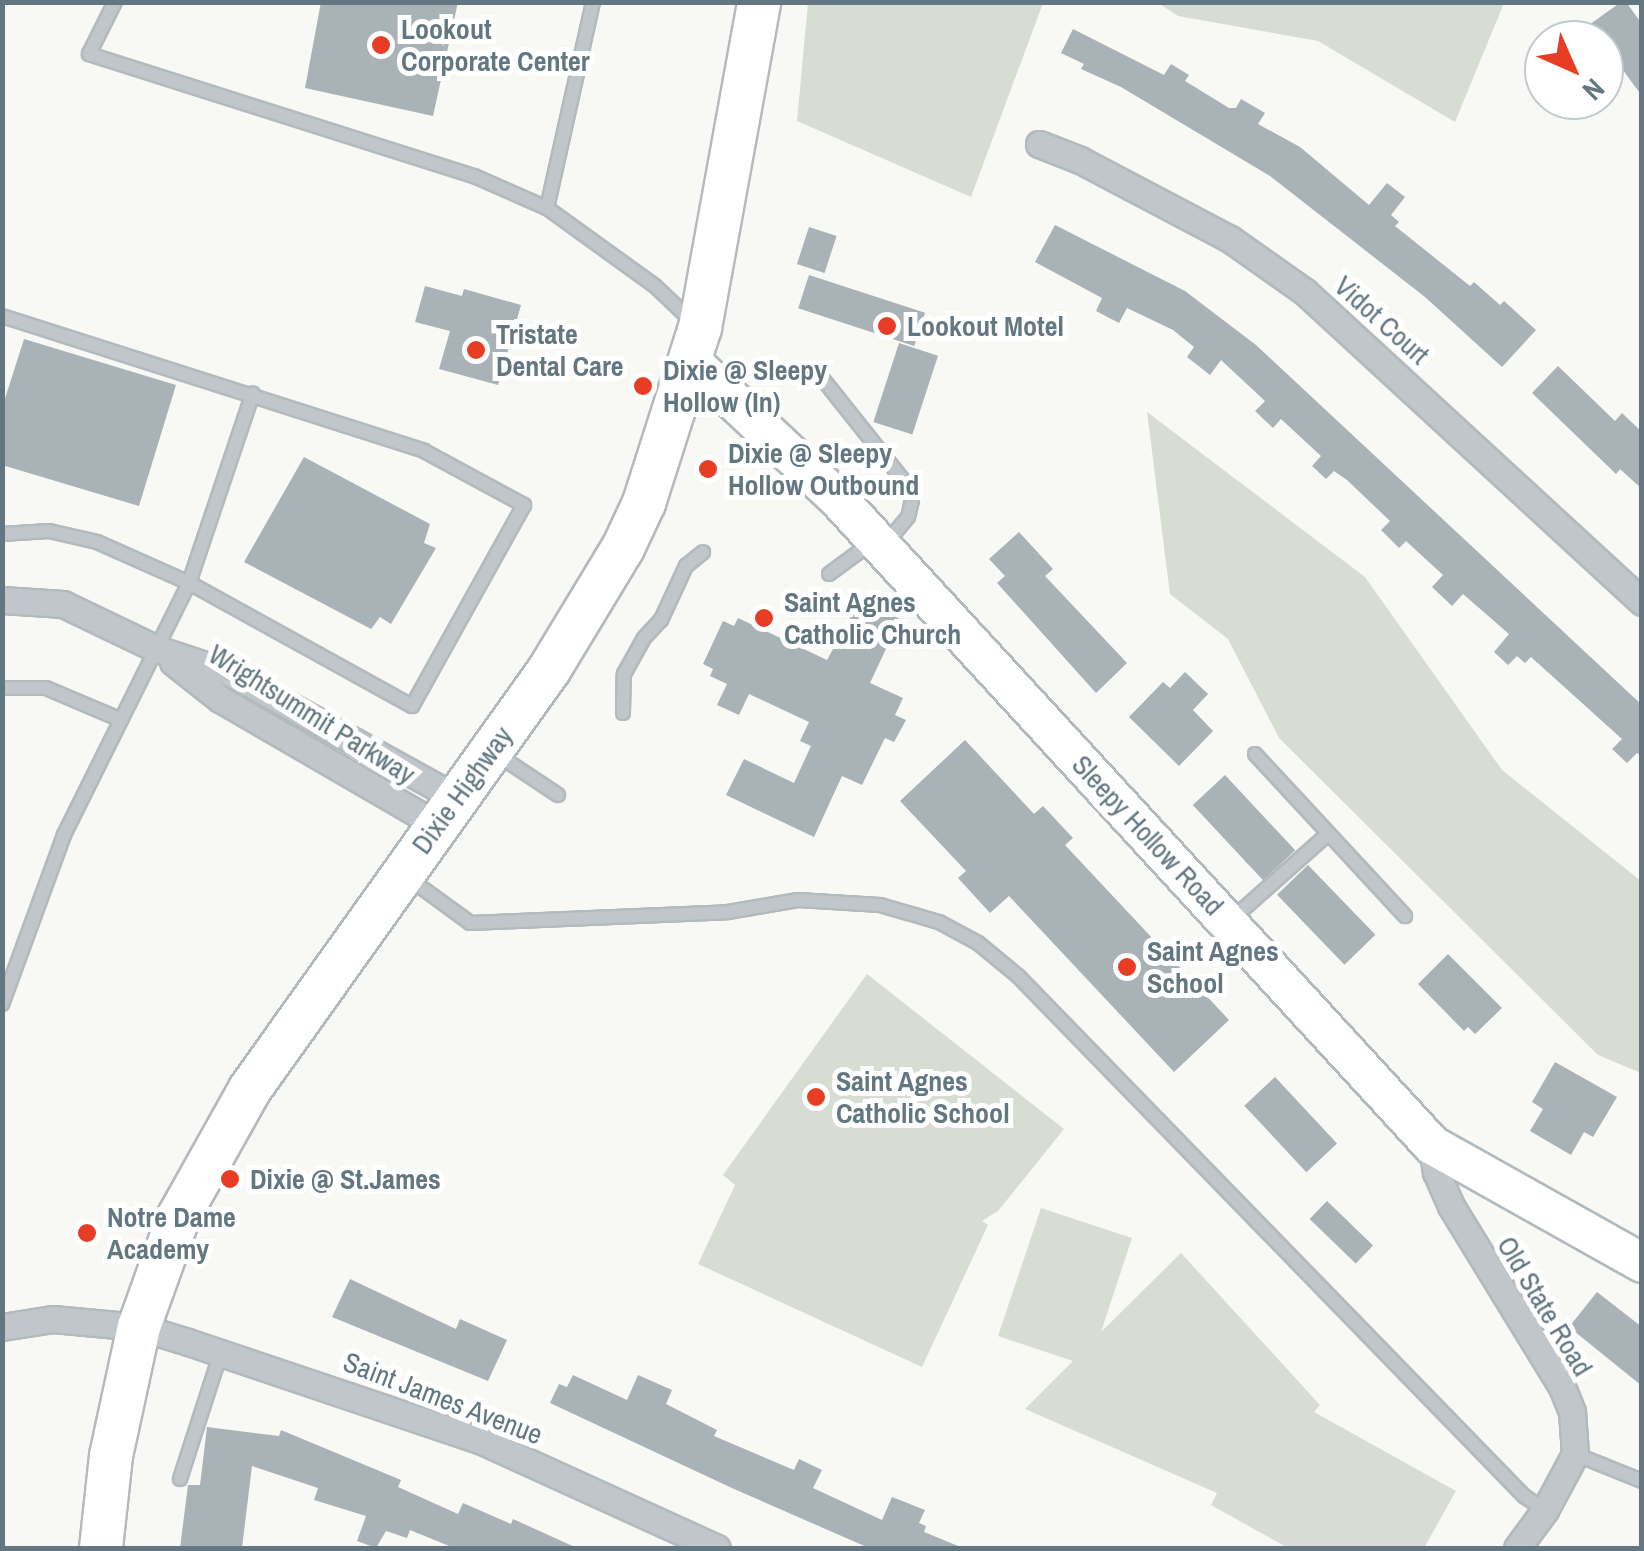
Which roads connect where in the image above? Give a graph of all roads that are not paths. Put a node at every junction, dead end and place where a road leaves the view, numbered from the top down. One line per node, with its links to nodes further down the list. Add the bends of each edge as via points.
1 (115, 2): 5 (lane, via 89,54 474,176)
2 (593, 2): 5 (lane)
3 (759, 2): 7 (main road, Dixie Highway)
4 (1039, 144): 16 (street, Vidot Court, via 1230,240 1305,292)
5 (547, 208): 7 (lane, via 655,286)
6 (2, 316): 9 (lane)
7 (696, 344): 11 (main road, Sleepy Hollow Road); 21 (main road, Dixie Highway, via 623,548 550,670)
8 (814, 368): 11 (lane, via 908,486 908,518)
9 (253, 394): 14 (lane); 14 (lane, via 424,451 524,505 412,706)
10 (2, 534): 14 (lane, via 49,531 97,542)
11 (878, 544): 13 (lane); 28 (main road, Sleepy Hollow Road)
12 (703, 552): 19 (lane, via 686,566 661,620 624,674)
13 (828, 574)
14 (190, 583): 17 (lane)
15 (2, 600): 17 (street, Wrightsummit Parkway, via 62,604)
16 (1642, 602)
17 (158, 649): 20 (lane); 24 (street, Wrightsummit Parkway, via 220,699)
18 (2, 688): 20 (lane, via 46,688)
19 (624, 713)
20 (119, 719): 29 (lane, via 57,851)
21 (492, 750): 23 (lane); 24 (main road, Dixie Highway)
22 (1256, 754): 25 (lane)
23 (558, 796)
24 (447, 812): 26 (main road, Dixie Highway)
25 (1328, 834): 27 (lane); 28 (lane)
26 (401, 873): 32 (main road, Dixie Highway, via 233,1118 180,1216); 38 (lane, via 470,923 728,912 798,900 880,906 938,922 978,943)
27 (1404, 916)
28 (1229, 922): 30 (main road, Sleepy Hollow Road)
29 (2, 1004)
30 (1432, 1145): 31 (main road, Sleepy Hollow Road); 35 (street, Old State Road, via 1451,1206 1562,1387 1572,1412)
31 (1642, 1263)
32 (139, 1327): 33 (street, Saint James Avenue, via 53,1319); 34 (street, Saint James Avenue); 39 (main road, Dixie Highway)
33 (2, 1328)
34 (221, 1352): 36 (lane); 40 (street, Saint James Avenue, via 482,1441)
35 (1574, 1454): 37 (lane); 38 (street)
36 (180, 1479)
37 (1642, 1481)
38 (1545, 1510): 41 (street)
39 (101, 1548)
40 (717, 1548)
41 (1517, 1548)

